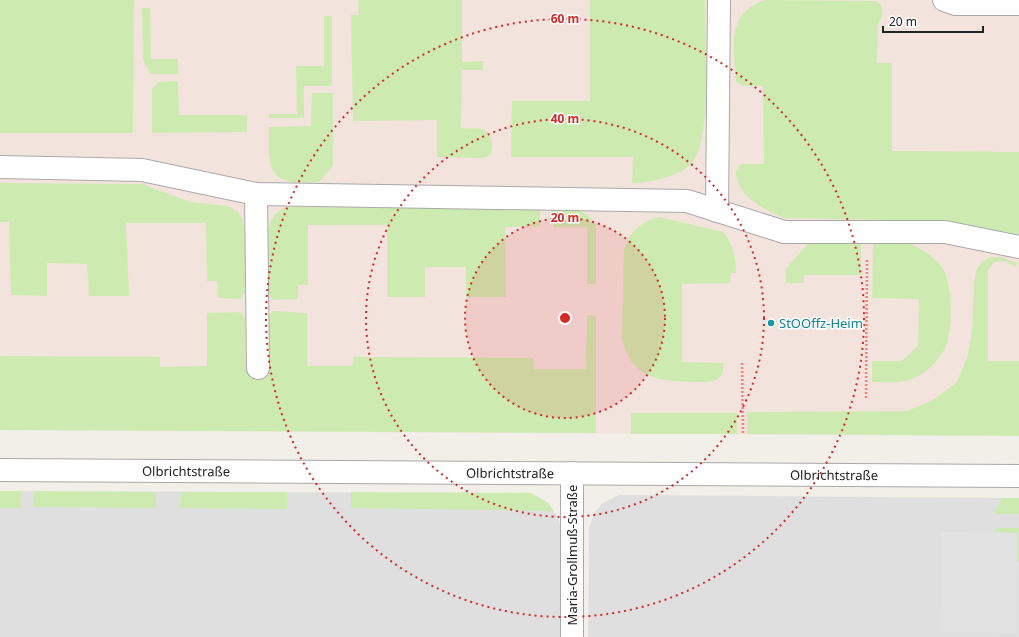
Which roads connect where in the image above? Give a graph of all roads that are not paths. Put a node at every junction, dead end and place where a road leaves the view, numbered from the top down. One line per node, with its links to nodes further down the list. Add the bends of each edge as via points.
1 (719, 0): 6 (street)
2 (944, 0): 3 (street, via 956,4)
3 (1019, 4)
4 (0, 167): 5 (street, via 142,170)
5 (256, 194): 6 (street, via 687,201); 8 (street)
6 (716, 211): 7 (street, via 784,232 945,232)
7 (1019, 247)
8 (258, 368)
9 (0, 470): 10 (street, Olbrichtstraße)
10 (572, 473): 11 (street, Olbrichtstraße); 12 (street, Maria-Grollmuß-Straße)
11 (1019, 476)
12 (572, 637)

